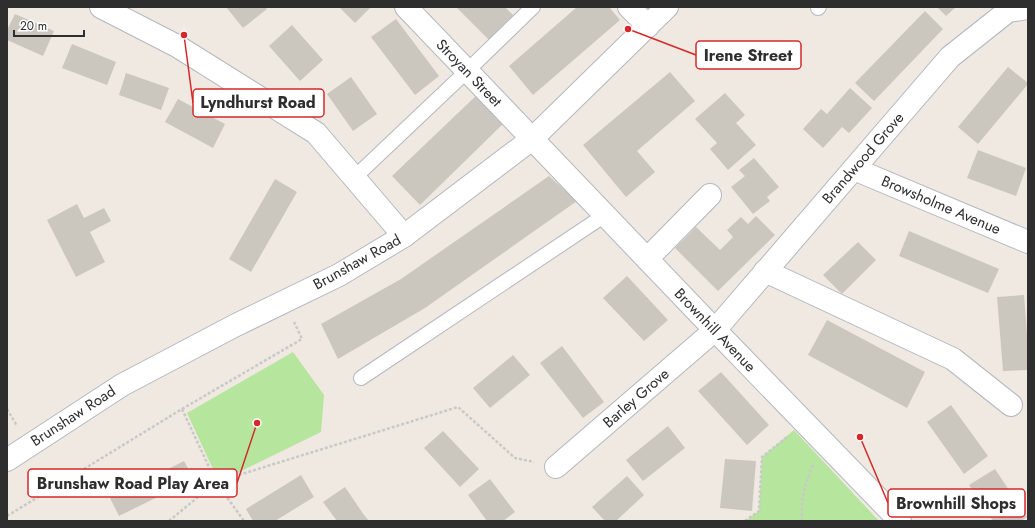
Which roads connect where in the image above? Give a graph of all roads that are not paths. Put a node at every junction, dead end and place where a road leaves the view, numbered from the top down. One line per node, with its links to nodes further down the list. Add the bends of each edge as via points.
1 (100, 7): 11 (street, via 177,46 316,133)
2 (406, 7): 8 (street, Stroyan Street)
3 (629, 7): 7 (street)
4 (667, 7): 7 (street, Brunshaw Road)
5 (1028, 8): 10 (street, Brandwood Grove, via 1008,12 950,57)
6 (525, 10): 8 (lane)
7 (648, 26): 9 (street, Brunshaw Road)
8 (467, 71): 9 (street, Stroyan Street); 11 (lane)
9 (532, 139): 13 (street, Brownhill Avenue); 14 (street, Brunshaw Road)
10 (854, 169): 15 (street, Browsholme Avenue); 17 (street, Brandwood Grove)
11 (354, 178): 14 (street)
12 (710, 195): 16 (street)
13 (605, 215): 16 (street, Brownhill Avenue); 19 (lane)
14 (404, 236): 21 (street, Brunshaw Road, via 339,275 122,385)
15 (1028, 242)
16 (647, 259): 18 (street, Brownhill Avenue)
17 (765, 271): 18 (street, Brandwood Grove); 20 (street, via 953,359)
18 (715, 330): 22 (street, Barley Grove); 23 (street, Brownhill Avenue)
19 (361, 378)
20 (1011, 405)
21 (7, 460)
22 (556, 467)
23 (900, 521)

